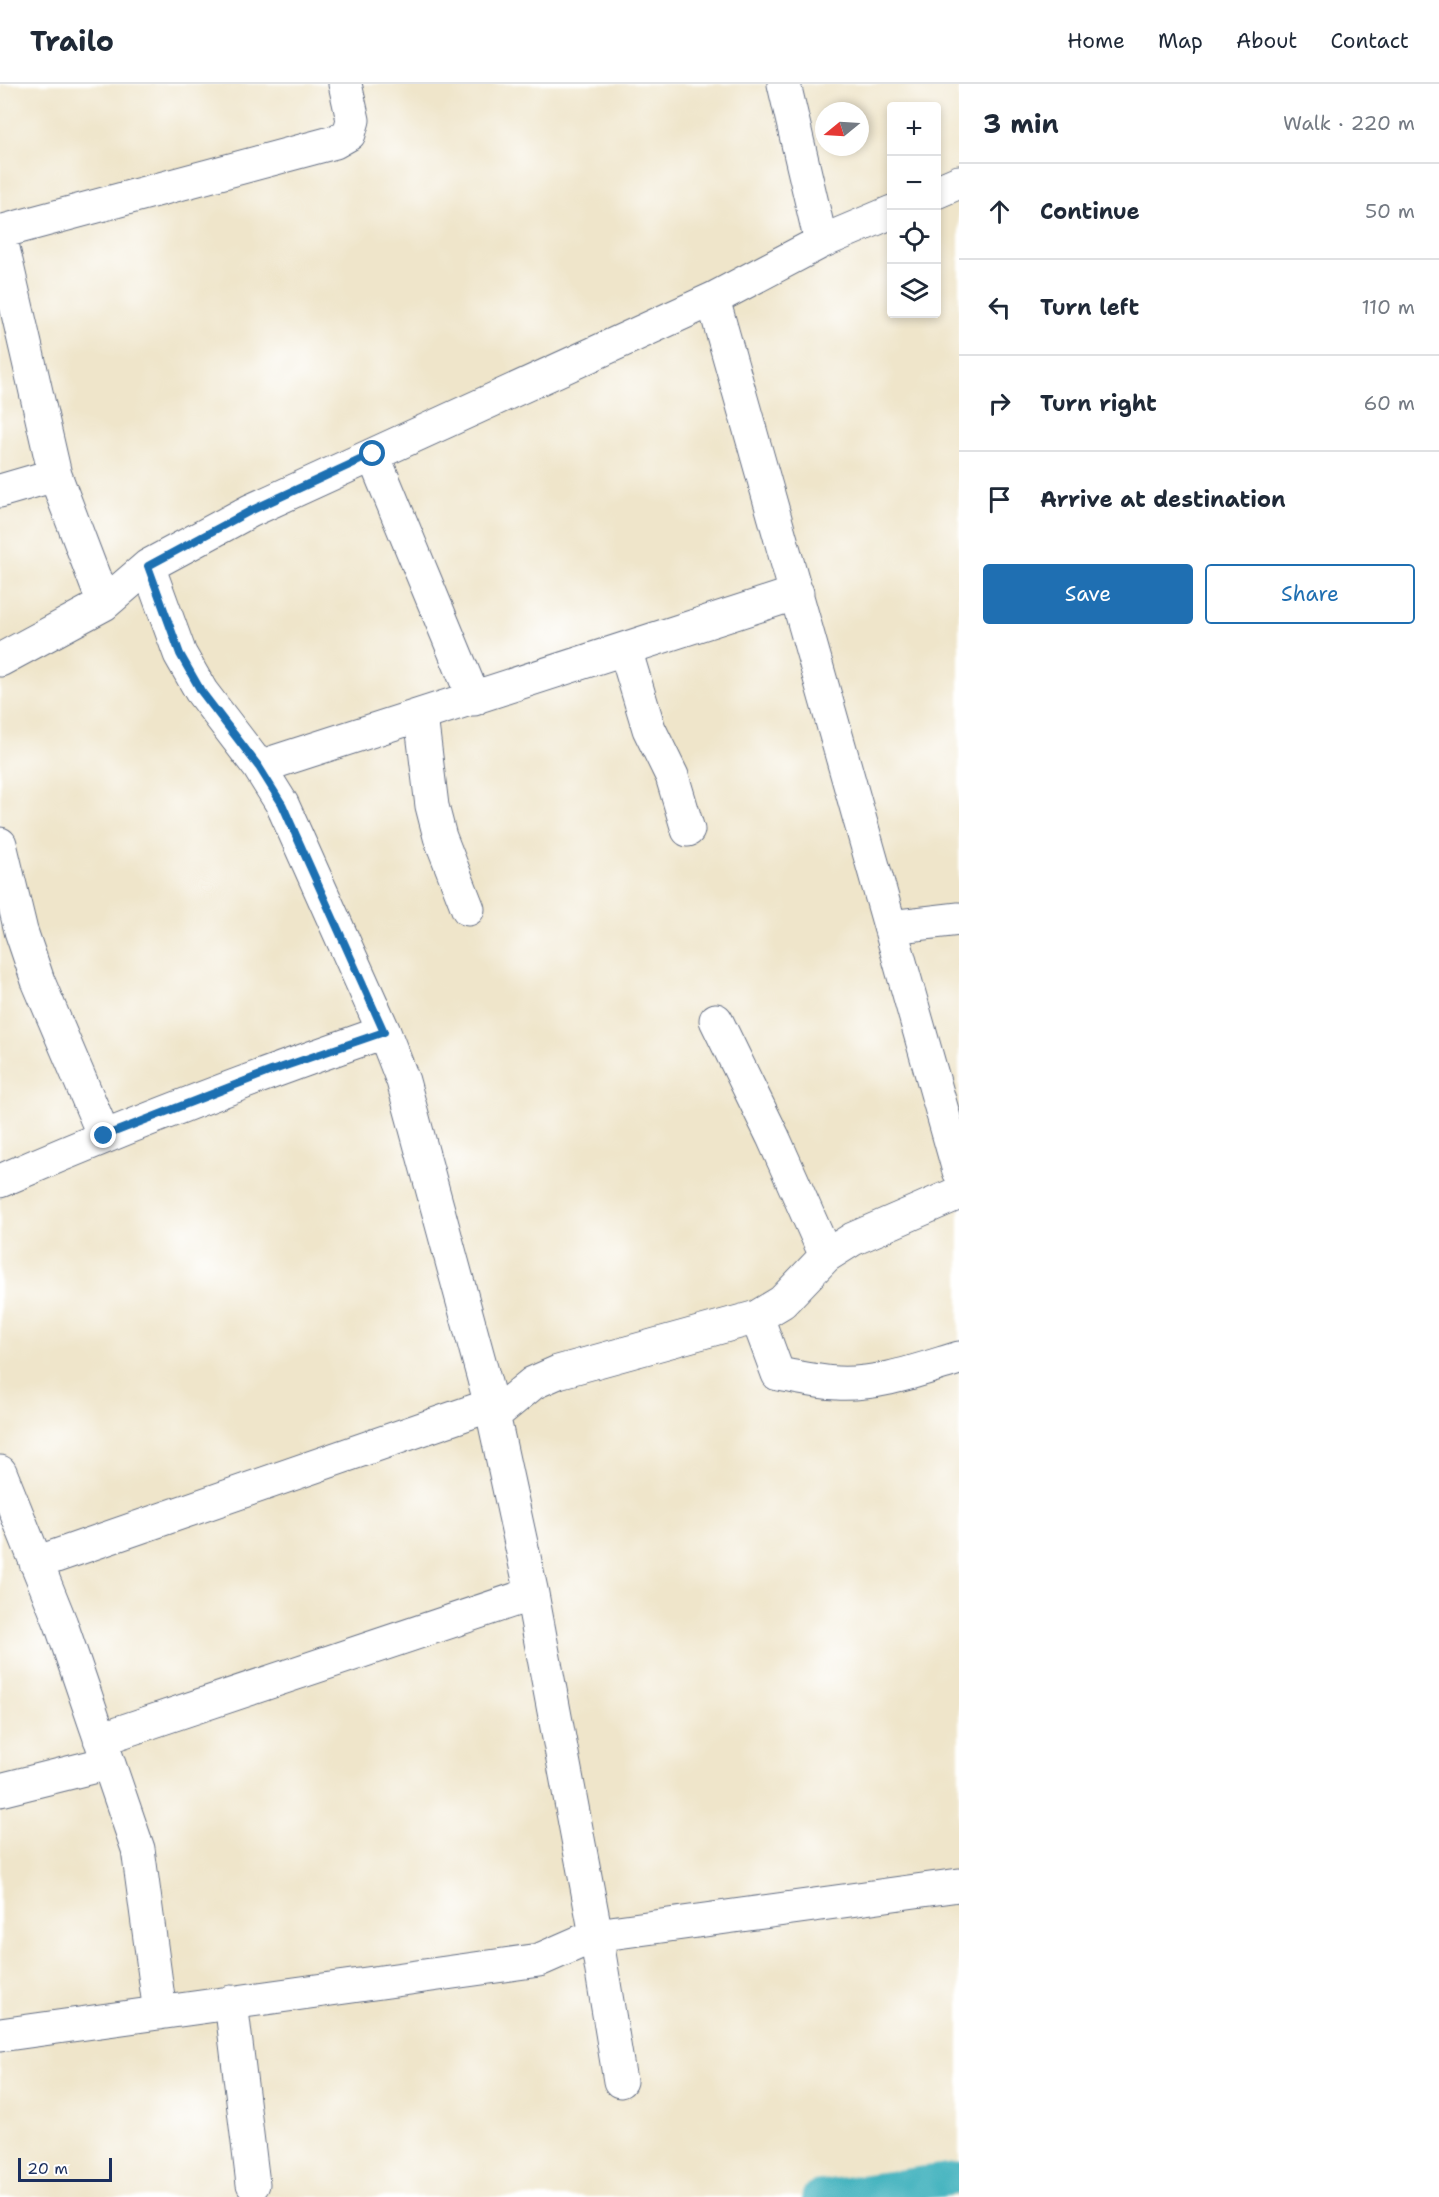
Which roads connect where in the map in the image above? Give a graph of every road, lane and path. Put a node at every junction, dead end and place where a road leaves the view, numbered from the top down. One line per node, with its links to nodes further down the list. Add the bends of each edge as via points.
1 (345, 84): 6 (street, via 353,120 349,134 335,142)
2 (784, 84): 7 (street)
3 (959, 182): 4 (street)
4 (941, 190)
5 (887, 214): 7 (street)
6 (0, 233): 10 (street)
7 (821, 242): 8 (street)
8 (713, 299): 9 (street); 13 (street)
9 (373, 454): 12 (street, via 250,511); 17 (street)
10 (55, 475): 11 (street); 14 (street)
11 (0, 491)
12 (148, 566): 14 (street); 19 (street, via 180,654 201,691)
13 (796, 593): 15 (street); 24 (street)
14 (104, 604): 16 (street)
15 (626, 649): 17 (street); 20 (street, via 649,729 672,776)
16 (0, 660)
17 (474, 699): 18 (street)
18 (421, 716): 19 (street); 22 (street, via 432,806)
19 (259, 767): 26 (street, via 282,804)
20 (688, 830)
21 (0, 844): 27 (street, via 21,931 38,981)
22 (468, 909)
23 (959, 919): 24 (street)
24 (890, 927): 28 (street)
25 (716, 1020): 31 (street)
26 (384, 1032): 27 (street); 34 (street, via 403,1081)
27 (104, 1136): 29 (street)
28 (959, 1171)
29 (0, 1181)
30 (959, 1192): 31 (street, via 853,1239)
31 (826, 1256): 32 (street, via 782,1302)
32 (757, 1317): 33 (street, via 778,1374 837,1383 870,1382); 34 (street, via 558,1372)
33 (959, 1358)
34 (492, 1410): 36 (street); 37 (street)
35 (3, 1489): 36 (street)
36 (36, 1563): 38 (street)
37 (532, 1594): 38 (street); 41 (street)
38 (104, 1751): 39 (street); 43 (street, via 138,1849)
39 (0, 1790)
40 (959, 1885): 41 (street)
41 (596, 1935): 42 (street, via 539,1960); 45 (street)
42 (231, 2002): 43 (street); 46 (street)
43 (160, 2013): 44 (street)
44 (0, 2035)
45 (620, 2081)
46 (253, 2184)

